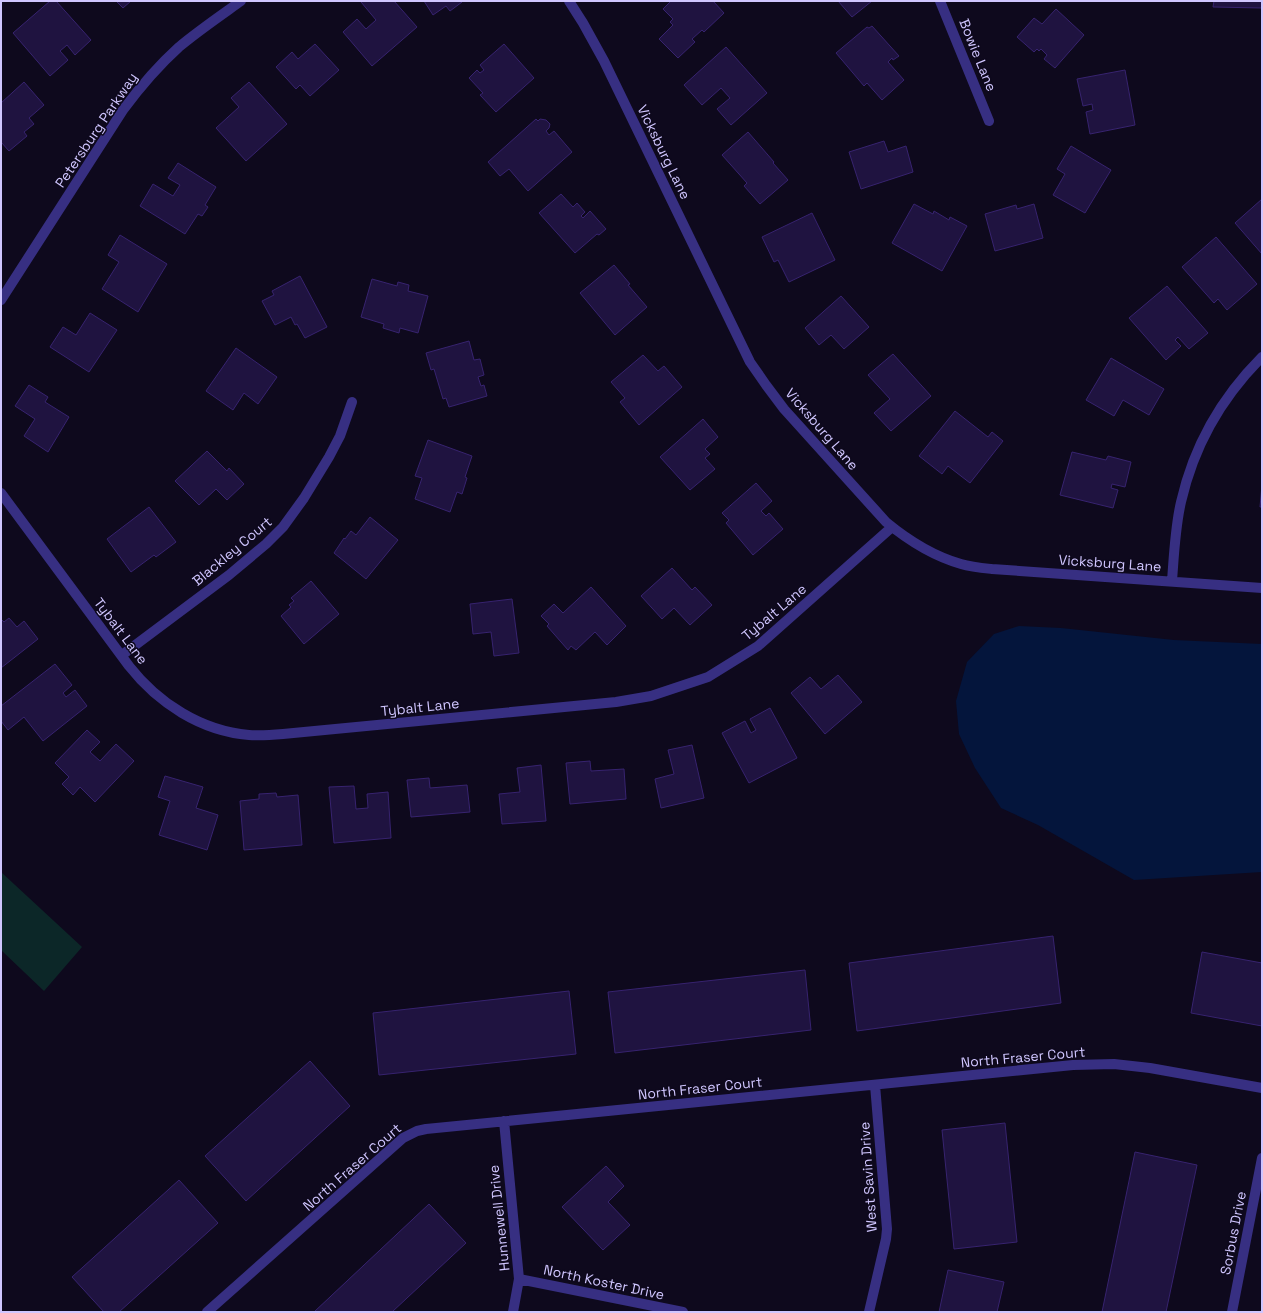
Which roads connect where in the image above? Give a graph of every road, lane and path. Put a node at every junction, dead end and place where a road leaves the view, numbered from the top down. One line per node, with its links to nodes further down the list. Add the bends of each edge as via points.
1 (241, 1): 5 (street, Petersburg Parkway, via 178,48 137,91)
2 (569, 1): 9 (street, Vicksburg Lane, via 601,56 750,362 784,409)
3 (940, 1): 4 (street, Bowie Lane)
4 (989, 120)
5 (1, 300)
6 (1262, 357): 10 (street, via 1235,385 1221,405 1198,449 1180,503)
7 (352, 402): 12 (street, Blackley Court, via 340,436 329,457 283,527 229,575)
8 (1, 493): 12 (street, Tybalt Lane)
9 (892, 527): 10 (street, Vicksburg Lane, via 924,549 963,564 992,569); 12 (street, Tybalt Lane, via 758,646 708,677 640,699 283,734 248,735 214,727 182,713 153,692)
10 (1172, 581): 11 (street, Vicksburg Lane)
11 (1262, 588)
12 (122, 655)
13 (875, 1085): 14 (street, North Fraser Court, via 1073,1065 1114,1064); 15 (street, North Fraser Court); 21 (street, West Savin Drive, via 887,1229)
14 (1262, 1088)
15 (504, 1121): 17 (street, Hunnewell Drive); 18 (street, North Fraser Court, via 426,1129 403,1138)
16 (1262, 1158): 22 (street, Sorbus Drive)
17 (520, 1279): 19 (street, Hunnewell Drive); 20 (street, North Koster Drive)
18 (207, 1312)
19 (513, 1312)
20 (683, 1312)
21 (869, 1312)
22 (1232, 1312)

